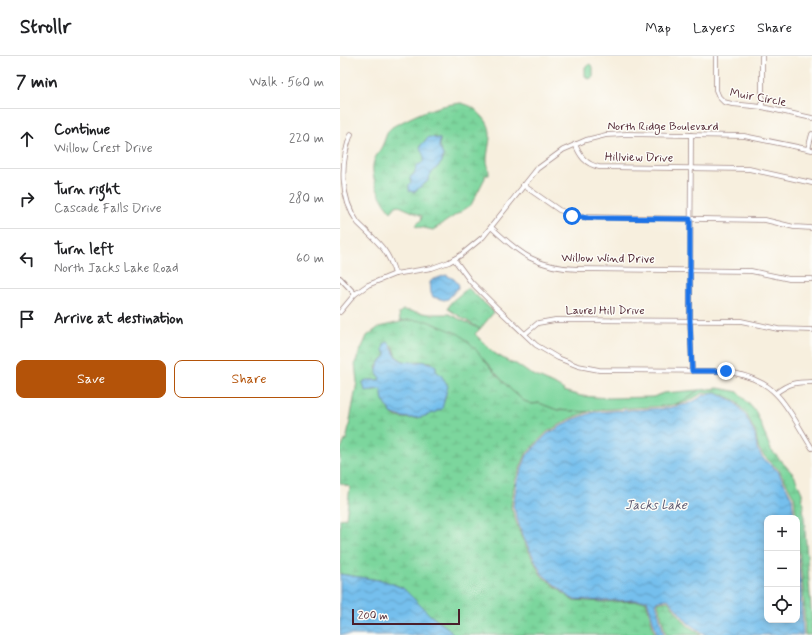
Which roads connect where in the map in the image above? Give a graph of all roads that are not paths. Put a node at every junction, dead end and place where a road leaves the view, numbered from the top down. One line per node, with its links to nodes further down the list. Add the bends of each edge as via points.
1 (716, 56): 3 (street, Muir Circle, via 716,90 722,100 728,104)
2 (762, 56): 3 (street)
3 (762, 107): 4 (street, Muir Circle)
4 (812, 118)
5 (351, 134): 10 (street)
6 (812, 134): 9 (street)
7 (691, 135): 8 (street, North Ridge Boulevard, via 616,134); 9 (street, North Ridge Boulevard, via 744,136); 11 (street)
8 (575, 144): 11 (street, Hillview Drive, via 583,159 595,166); 13 (street, North Ridge Boulevard, via 537,169)
9 (810, 150)
10 (341, 156): 19 (street, via 340,180 343,196 355,219 387,254)
11 (690, 168): 12 (street, Hillview Drive, via 755,170); 14 (street)
12 (812, 183)
13 (523, 185): 14 (street, via 553,207 572,216); 15 (street, North Ridge Boulevard)
14 (690, 219): 16 (street, via 765,220 794,227); 18 (street)
15 (491, 228): 17 (street, North Ridge Boulevard, via 477,243); 18 (street, Willow Wind Drive, via 524,255 555,267)
16 (812, 228)
17 (454, 259): 19 (street, North Ridge Boulevard, via 432,268); 26 (street, via 471,282)
18 (690, 270): 21 (street, Willow Wind Drive, via 751,270 788,279); 24 (street)
19 (396, 274): 22 (street, North Ridge Boulevard, via 368,284)
20 (340, 278): 22 (street)
21 (812, 279)
22 (355, 294): 23 (street, North Ridge Boulevard)
23 (340, 312)
24 (690, 320): 25 (street, Laurel Hill Drive, via 741,321 778,329); 26 (street, Laurel Hill Drive, via 549,320 538,323); 27 (street)
25 (812, 330)
26 (525, 334): 27 (street, via 536,345 578,366 609,371)
27 (692, 371): 29 (street, via 726,371 741,374 755,379)
28 (812, 382): 29 (street, via 796,382)
29 (776, 393): 30 (street)
30 (810, 442): 31 (street)
31 (812, 448)

